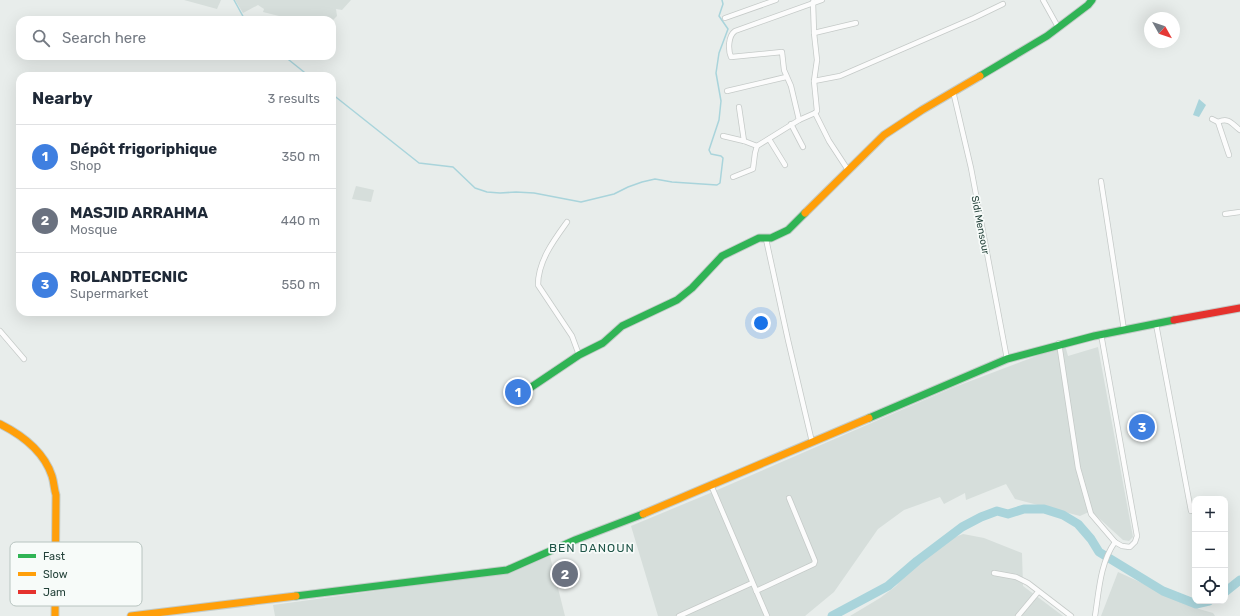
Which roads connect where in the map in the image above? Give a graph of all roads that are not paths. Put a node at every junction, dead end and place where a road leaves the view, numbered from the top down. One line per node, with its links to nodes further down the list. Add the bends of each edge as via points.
1 (776, 0): 7 (street)
2 (822, 0): 5 (street)
3 (1043, 0): 9 (street)
4 (1092, 0): 9 (main road)
5 (813, 2): 10 (street); 11 (street, via 735,30 730,38 732,57 782,52)
6 (1003, 4): 12 (street, via 840,76)
7 (725, 18)
8 (856, 23): 10 (street)
9 (1058, 27): 14 (main road)
10 (814, 33): 12 (street, via 817,60)
11 (786, 77): 13 (street); 17 (street, via 791,86)
12 (814, 81): 16 (street, via 817,110)
13 (727, 91)
14 (953, 91): 29 (main road, via 884,135); 44 (street, Sidi Mensour, via 971,168)
15 (739, 107): 24 (street)
16 (815, 113): 17 (street); 29 (street)
17 (799, 120): 20 (street)
18 (1212, 120): 19 (street)
19 (1218, 122): 21 (street, via 1228,121); 27 (street)
20 (792, 124): 23 (street); 26 (street)
21 (1240, 130)
22 (723, 136): 24 (street)
23 (769, 139): 25 (street); 28 (street)
24 (744, 141): 25 (street)
25 (757, 146): 30 (street, via 754,169)
26 (803, 147)
27 (1229, 155)
28 (785, 165)
29 (848, 170): 35 (main road, via 788,230)
30 (733, 177)
31 (1100, 181): 38 (street)
32 (1240, 212): 33 (street)
33 (1225, 214)
34 (567, 222): 42 (street, via 547,252 538,277 538,285 572,336)
35 (766, 239): 42 (main road, via 759,238 722,256 677,300 622,326 603,343); 47 (street)
36 (1240, 308): 37 (main road)
37 (1156, 324): 38 (main road); 50 (street)
38 (1124, 330): 40 (main road)
39 (0, 331): 43 (street)
40 (1101, 334): 41 (main road); 52 (street, via 1137,536 1130,547)
41 (1060, 344): 44 (main road); 52 (street, via 1078,468 1091,514)
42 (579, 355): 45 (main road)
43 (24, 359)
44 (1006, 359): 47 (main road)
45 (524, 392)
46 (0, 424): 51 (main road, via 19,434 39,454 53,476 56,495)
47 (812, 442): 48 (main road)
48 (711, 485): 54 (street); 59 (main road, via 508,570)
49 (789, 498): 55 (street, via 816,562)
50 (1191, 511)
51 (56, 542)
52 (1115, 542): 64 (street, via 1103,564)
53 (994, 573): 56 (street, via 1016,577)
54 (752, 583): 55 (street); 60 (street)
55 (756, 591): 61 (street)
56 (1038, 592): 62 (street); 63 (street)
57 (55, 606): 58 (main road)
58 (55, 616)
59 (131, 616)
60 (678, 616)
61 (767, 616)
62 (1018, 616)
63 (1071, 616)
64 (1094, 616)

